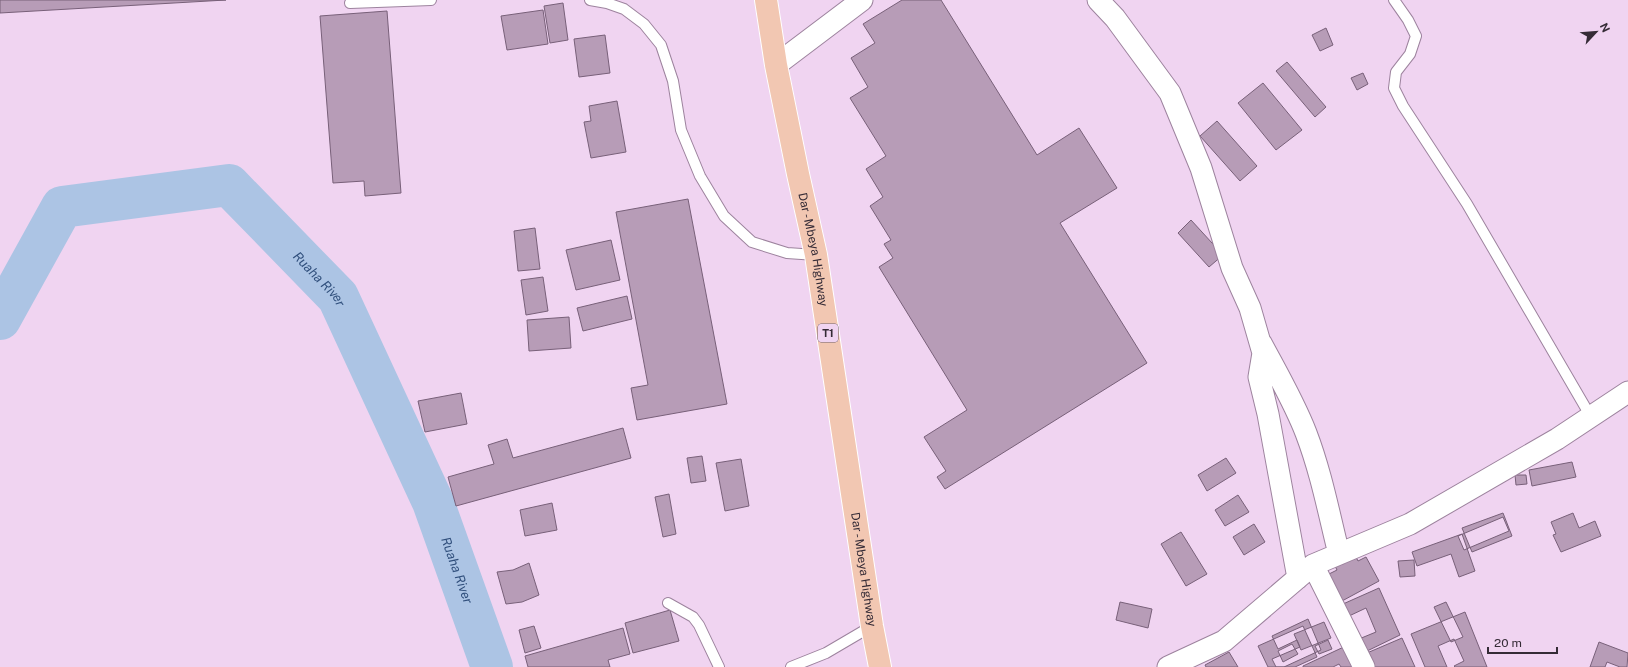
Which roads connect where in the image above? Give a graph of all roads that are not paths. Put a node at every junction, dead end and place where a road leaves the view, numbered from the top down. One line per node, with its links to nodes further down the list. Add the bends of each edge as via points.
1 (431, 0): 7 (lane)
2 (590, 0): 9 (lane, via 624,9 644,24 661,45 673,81 682,130 700,176 724,216 752,242 787,253)
3 (766, 0): 8 (highway, Dar - Mbeya Highway / T1)
4 (862, 0): 8 (street)
5 (1098, 0): 10 (street, via 1115,18 1170,93 1201,168 1232,268 1250,308)
6 (1394, 0): 12 (lane, via 1416,36 1410,54 1396,72 1394,88 1471,210)
7 (350, 3)
8 (776, 65): 9 (highway, Dar - Mbeya Highway / T1)
9 (816, 255): 16 (highway, Dar - Mbeya Highway / T1)
10 (1260, 341): 13 (street, via 1306,434); 14 (street, via 1263,353 1258,377)
11 (1628, 392): 12 (street)
12 (1591, 417): 13 (street, via 1410,524)
13 (1339, 554): 14 (street)
14 (1306, 572): 20 (street, via 1224,640); 21 (street)
15 (668, 603): 17 (lane, via 693,617)
16 (872, 626): 18 (lane, via 826,653); 19 (highway, Dar - Mbeya Highway / T1)
17 (719, 667)
18 (791, 667)
19 (880, 667)
20 (1168, 667)
21 (1364, 667)

